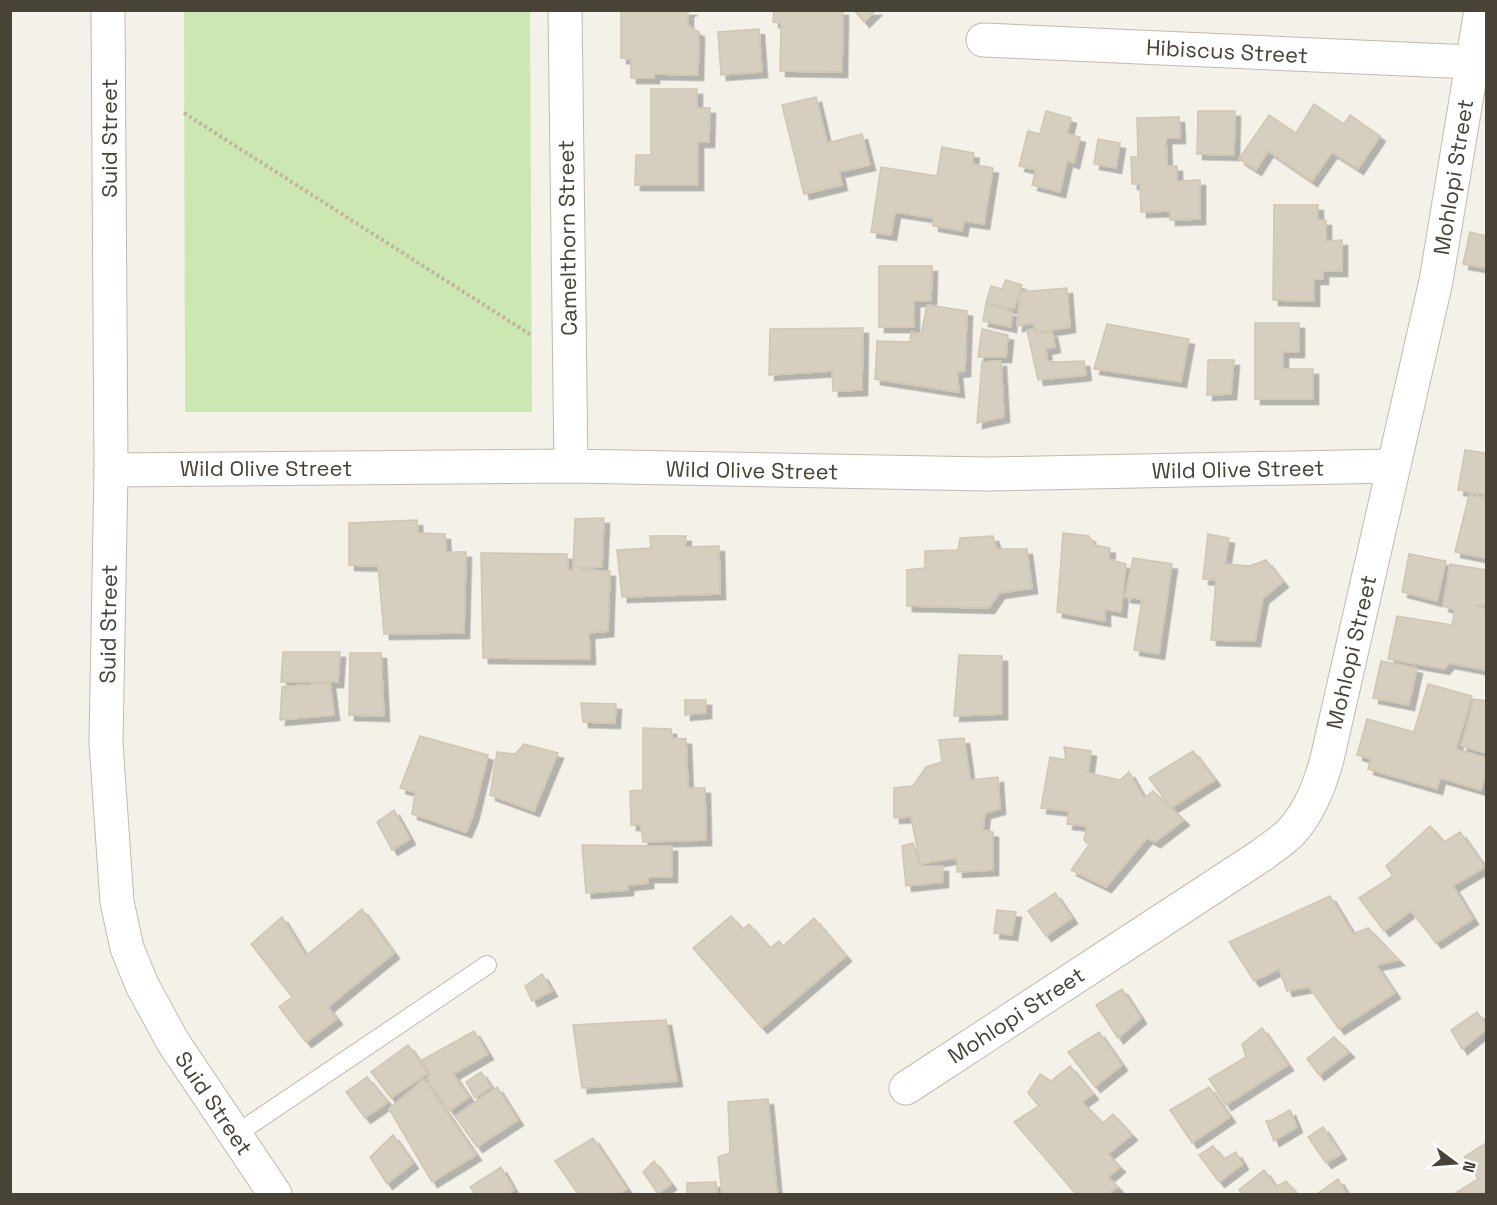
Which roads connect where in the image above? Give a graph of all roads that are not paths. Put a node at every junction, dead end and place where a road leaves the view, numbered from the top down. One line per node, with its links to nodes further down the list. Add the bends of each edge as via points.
1 (108, 10): 8 (street, Suid Street)
2 (565, 10): 6 (street, Camelthorn Street)
3 (1481, 10): 5 (street, Mohlopi Street)
4 (983, 40): 5 (street, Hibiscus Street)
5 (1471, 62): 7 (street, Mohlopi Street, via 1436,281)
6 (571, 466): 7 (street, Wild Olive Street, via 987,474); 8 (street, Wild Olive Street)
7 (1392, 466): 10 (street, Mohlopi Street, via 1327,759 1311,804 1292,831 1262,855)
8 (111, 470): 11 (street, Suid Street, via 106,743 117,902 127,948 142,985 172,1042)
9 (487, 965): 11 (lane)
10 (906, 1088)
11 (235, 1135): 12 (street, Suid Street)
12 (275, 1194)

